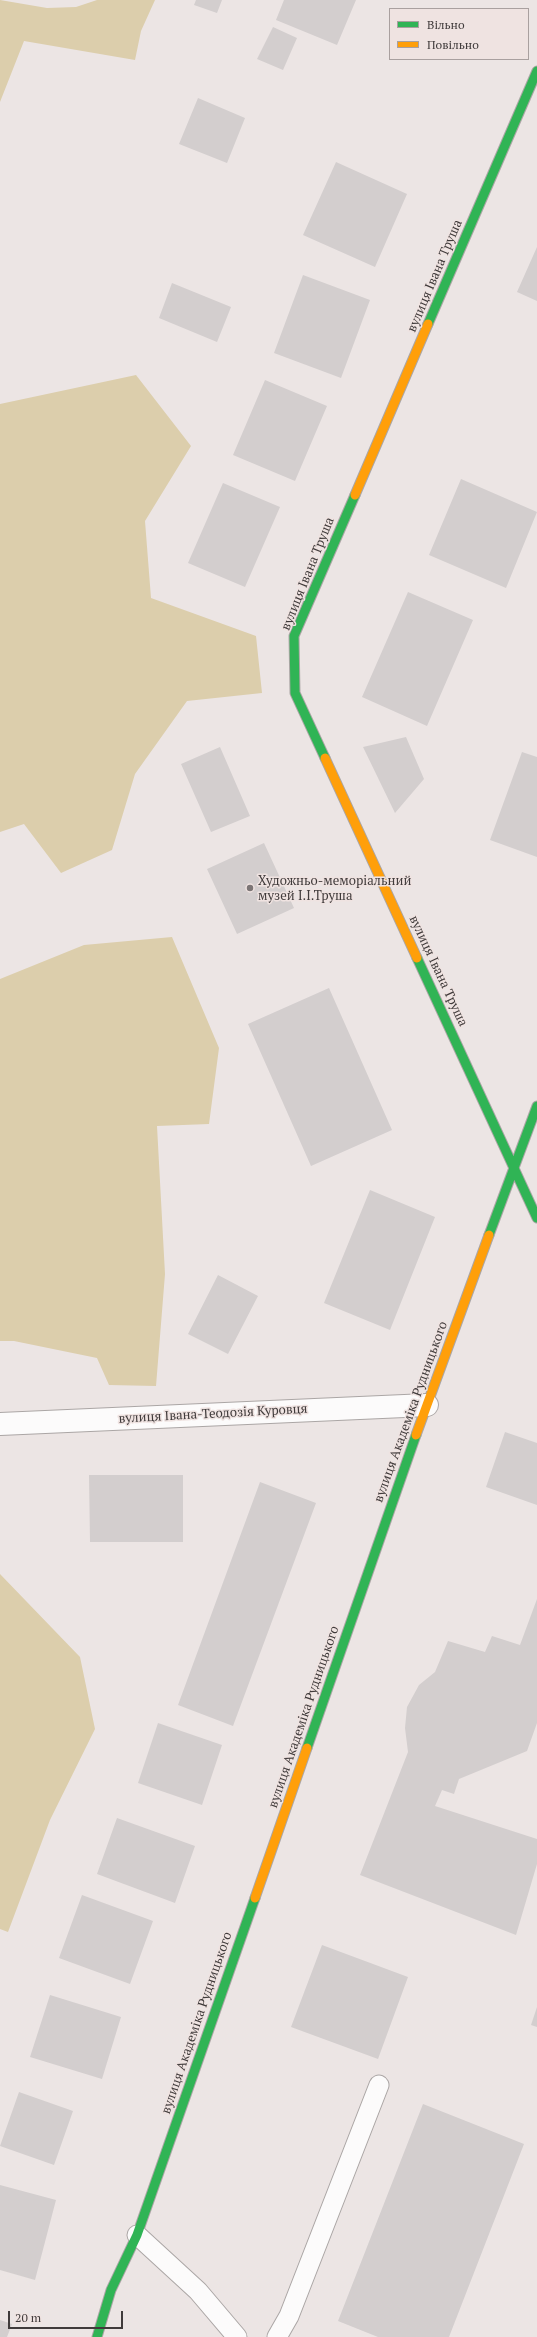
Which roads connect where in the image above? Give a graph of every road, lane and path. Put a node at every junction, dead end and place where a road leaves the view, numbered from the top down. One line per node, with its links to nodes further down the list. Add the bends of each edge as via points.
1 (537, 71): 3 (street, вулиця Івана Труша, via 294,636 295,693)
2 (537, 1106): 3 (street, вулиця Академіка Рудницького)
3 (514, 1166): 4 (street, вулиця Івана Труша); 5 (street, вулиця Академіка Рудницького)
4 (537, 1218)
5 (426, 1405): 6 (street, вулиця Івана-Теодозія Куровця); 8 (street, вулиця Академіка Рудницького)
6 (0, 1424)
7 (379, 2085): 11 (lane, via 289,2316)
8 (137, 2235): 9 (street, вулиця Академіка Рудницького, via 111,2290); 10 (lane, via 198,2292)
9 (97, 2337)
10 (236, 2337)
11 (277, 2337)

